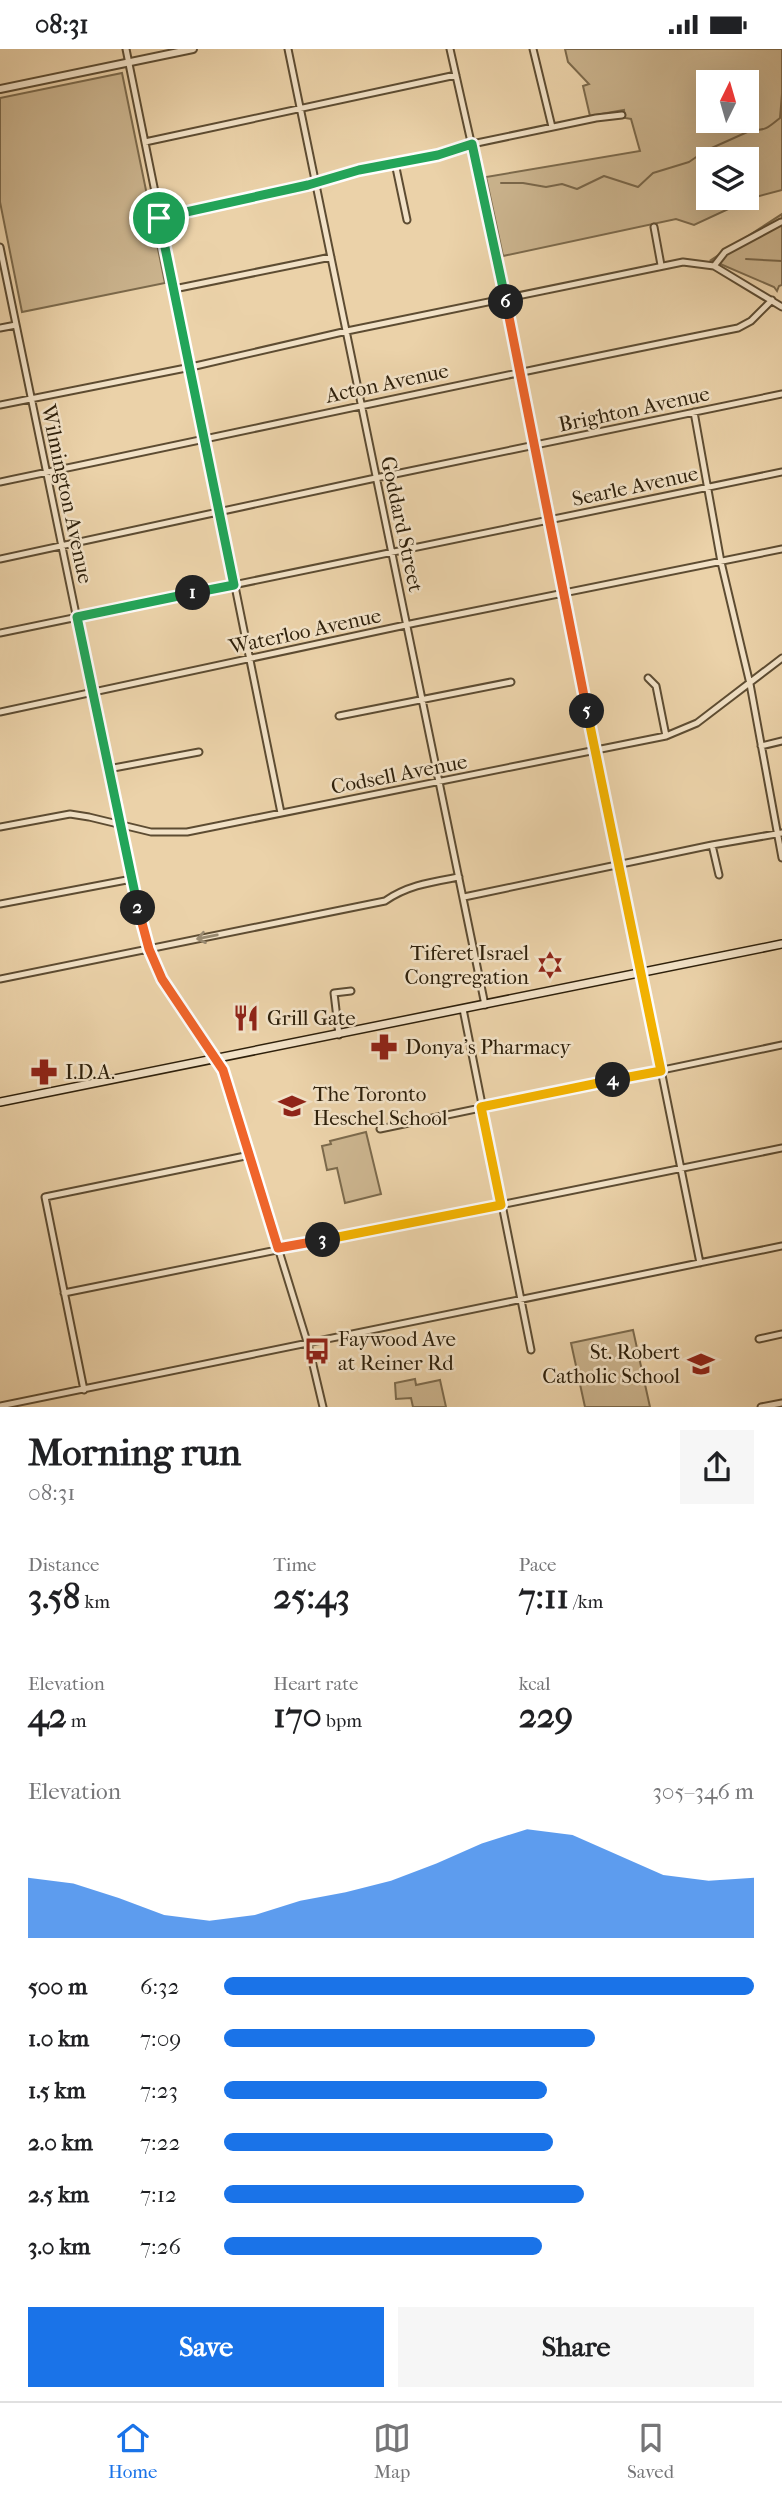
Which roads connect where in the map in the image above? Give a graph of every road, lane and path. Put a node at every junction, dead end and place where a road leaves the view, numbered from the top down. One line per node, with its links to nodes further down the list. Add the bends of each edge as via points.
1 (126, 49): 6 (street)
2 (193, 49): 6 (street)
3 (288, 49): 9 (street, Goddard Street)
4 (450, 49): 7 (street)
5 (533, 49): 11 (street)
6 (128, 62): 8 (street); 12 (street)
7 (456, 75): 9 (street); 13 (street)
8 (0, 89)
9 (301, 109): 12 (street); 15 (street, Goddard Street)
10 (622, 115): 11 (street)
11 (552, 127): 13 (street)
12 (145, 142): 16 (street)
13 (472, 144): 14 (street); 25 (street)
14 (395, 163): 15 (street); 17 (street)
15 (317, 183): 16 (street); 21 (street, Goddard Street)
16 (159, 218): 24 (street)
17 (407, 220)
18 (781, 222): 23 (street, via 725,252)
19 (654, 227): 22 (street)
20 (0, 249): 28 (street, Wilmington Avenue)
21 (331, 257): 24 (street); 30 (street, Goddard Street)
22 (661, 265): 23 (street); 25 (street)
23 (714, 266): 26 (street)
24 (174, 289): 31 (street)
25 (505, 298): 30 (street); 32 (street)
26 (772, 300): 27 (street); 32 (street, Acton Avenue, via 738,328)
27 (782, 307)
28 (16, 325): 29 (street); 34 (street, Wilmington Avenue)
29 (0, 328)
30 (347, 331): 31 (street); 35 (street, Goddard Street)
31 (191, 367): 34 (street); 38 (street)
32 (520, 371): 35 (street, Acton Avenue); 39 (street)
33 (782, 394): 37 (street, Brighton Avenue)
34 (31, 399): 36 (street); 40 (street, Wilmington Avenue)
35 (362, 404): 38 (street, Acton Avenue); 42 (street, Goddard Street)
36 (0, 405)
37 (694, 412): 39 (street, Brighton Avenue); 44 (street)
38 (205, 440): 40 (street, Acton Avenue); 45 (street)
39 (534, 445): 42 (street, Brighton Avenue); 46 (street)
40 (47, 472): 43 (street, Acton Avenue); 47 (street, Wilmington Avenue)
41 (782, 472): 44 (street, Searle Avenue)
42 (377, 478): 45 (street, Brighton Avenue); 49 (street, Goddard Street)
43 (0, 482)
44 (708, 487): 46 (street, Searle Avenue); 51 (street)
45 (220, 513): 47 (street, Brighton Avenue); 52 (street)
46 (550, 520): 49 (street, Searle Avenue); 53 (street)
47 (63, 547): 50 (street, Brighton Avenue); 54 (street, Wilmington Avenue)
48 (782, 549): 51 (street, Waterloo Avenue)
49 (392, 552): 52 (street, Searle Avenue); 55 (street, Goddard Street)
50 (0, 559)
51 (721, 562): 53 (street, Waterloo Avenue); 61 (street)
52 (234, 585): 54 (street, Searle Avenue); 58 (street)
53 (565, 595): 55 (street, Waterloo Avenue); 69 (street)
54 (77, 617): 56 (street, Searle Avenue); 62 (street, Wilmington Avenue)
55 (407, 625): 58 (street, Waterloo Avenue); 63 (street, Goddard Street)
56 (0, 633)
57 (782, 659): 61 (street, Codsell Avenue)
58 (250, 660): 62 (street, Waterloo Avenue); 73 (street)
59 (648, 678): 66 (street, via 656,686)
60 (511, 682): 63 (street)
61 (750, 684): 66 (street, Codsell Avenue, via 697,723); 68 (street)
62 (93, 692): 64 (street, Waterloo Avenue); 71 (street, Wilmington Avenue)
63 (423, 701): 65 (street); 72 (street, Goddard Street)
64 (0, 712)
65 (340, 716)
66 (666, 736): 69 (street, Codsell Avenue)
67 (782, 741): 68 (street)
68 (761, 746): 76 (street)
69 (595, 750): 72 (street, Codsell Avenue); 79 (street)
70 (199, 752): 71 (street)
71 (108, 769): 74 (street, Wilmington Avenue)
72 (439, 783): 73 (street, Codsell Avenue); 81 (street, Goddard Street)
73 (281, 813): 74 (street, Codsell Avenue, via 187,832)
74 (120, 826): 75 (street, Codsell Avenue, via 70,814); 82 (street, Wilmington Avenue)
75 (0, 827)
76 (779, 833): 77 (street); 78 (street)
77 (712, 845): 79 (street); 80 (street)
78 (782, 858)
79 (620, 863): 83 (street); 87 (street)
80 (719, 875)
81 (459, 877): 83 (street, Goddard Street); 86 (street, one-way to 86, via 422,883 385,901)
82 (132, 879): 84 (street); 86 (street, Wilmington Avenue)
83 (464, 897): 90 (street, Goddard Street)
84 (0, 904)
85 (782, 944): 87 (main road)
86 (149, 949): 88 (street); 94 (street, Wilmington Avenue, via 162,979)
87 (641, 973): 90 (main road); 95 (street)
88 (0, 979)
89 (351, 991): 92 (street, via 334,993)
90 (485, 1005): 91 (main road)
91 (463, 1009): 92 (main road); 97 (street)
92 (339, 1035): 94 (main road)
93 (782, 1045): 95 (street)
94 (217, 1060): 96 (main road); 100 (street, Wilmington Avenue)
95 (661, 1071): 97 (street); 101 (street)
96 (0, 1102)
97 (481, 1107): 98 (street); 102 (street)
98 (380, 1129)
99 (782, 1148): 101 (street)
100 (250, 1155): 104 (street, Wilmington Avenue); 106 (street, via 45,1197)
101 (682, 1169): 102 (street); 105 (street)
102 (501, 1205): 104 (street); 107 (street)
103 (782, 1246): 105 (street)
104 (278, 1248): 106 (street); 110 (street, Wilmington Avenue)
105 (700, 1262): 107 (street)
106 (64, 1293): 112 (street)
107 (520, 1299): 110 (street); 111 (street)
108 (782, 1334): 109 (street)
109 (759, 1339)
110 (307, 1344): 112 (street); 115 (street, Wilmington Avenue)
111 (531, 1350)
112 (84, 1390): 114 (street)
113 (782, 1403): 116 (street)
114 (0, 1406)
115 (323, 1407)
116 (761, 1407)

